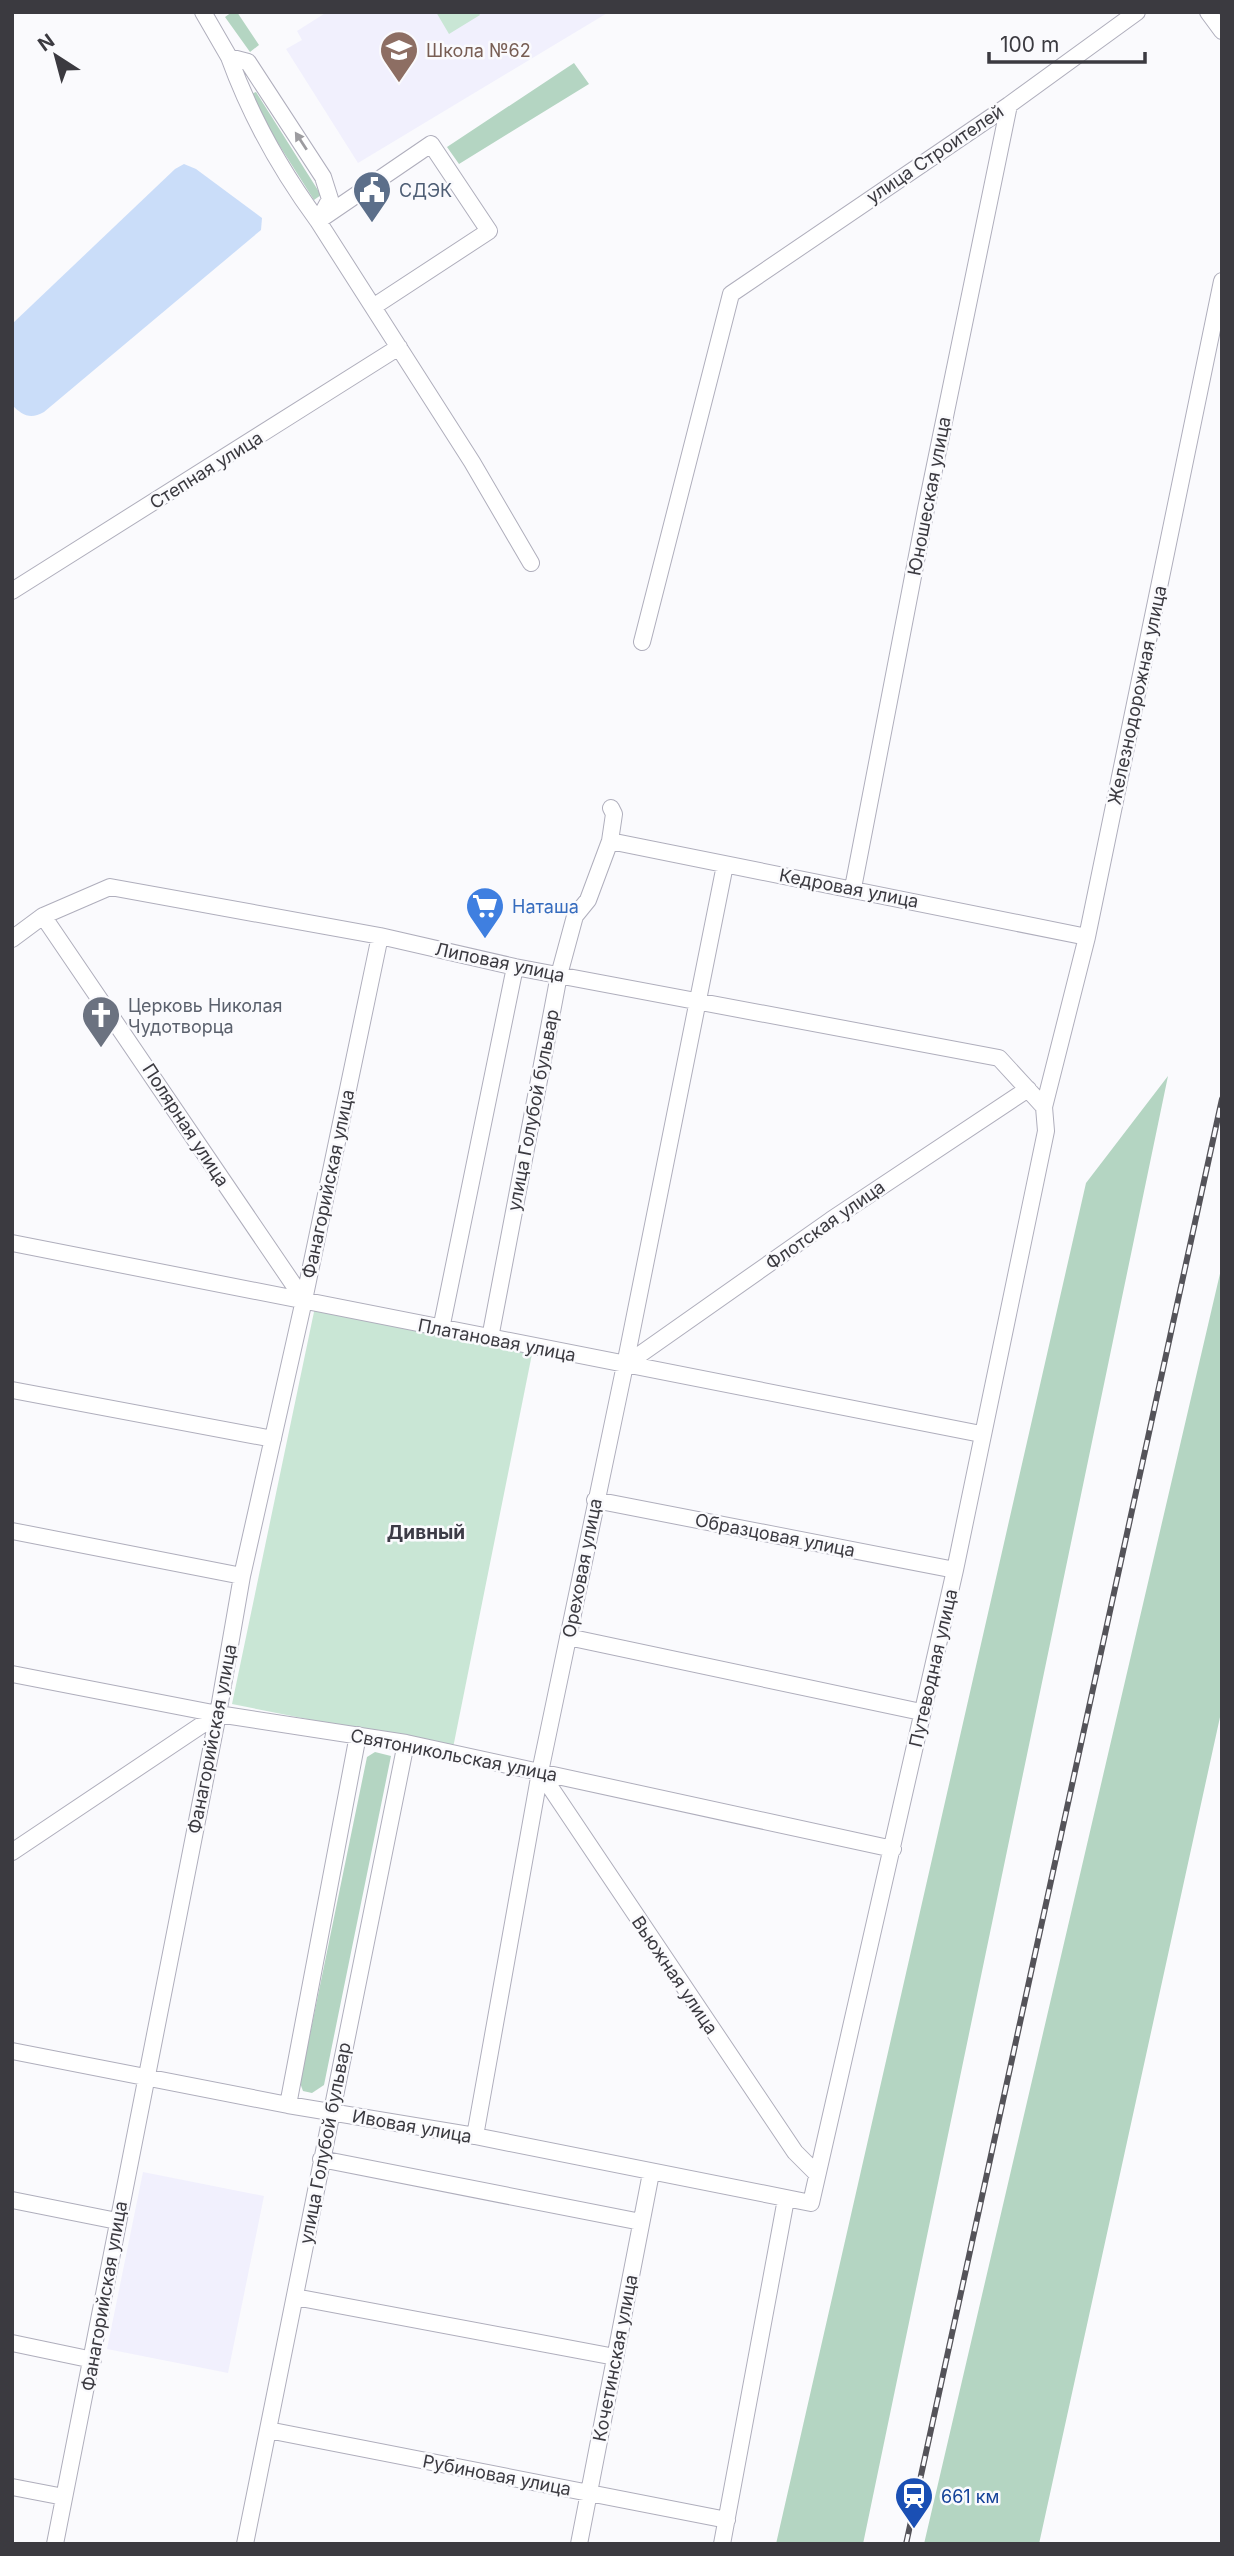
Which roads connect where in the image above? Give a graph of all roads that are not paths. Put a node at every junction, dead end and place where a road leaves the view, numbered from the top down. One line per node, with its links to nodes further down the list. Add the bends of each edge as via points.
1 (204, 12): 5 (street)
2 (1137, 12): 6 (street, улица Строителей)
3 (1208, 12): 4 (street)
4 (1222, 31)
5 (229, 57): 7 (street, via 277,158); 7 (street, one-way to 5, via 330,199 324,177 248,62)
6 (1009, 105): 13 (street, улица Строителей, via 731,295); 17 (street, Юношеская улица)
7 (318, 221): 9 (street); 9 (street, via 430,144 489,231)
8 (1222, 281): 20 (street, Железнодорожная улица)
9 (373, 307): 10 (street)
10 (399, 347): 11 (street); 12 (street, Степная улица)
11 (531, 563)
12 (12, 591)
13 (642, 642)
14 (611, 808): 15 (street, улица Голубой бульвар)
15 (610, 841): 16 (street, Кедровая улица); 23 (street, улица Голубой бульвар, via 587,900 575,916)
16 (725, 865): 17 (street, Кедровая улица); 24 (street, Ореховая улица)
17 (853, 888): 20 (street, Кедровая улица)
18 (43, 916): 19 (street, Липовая улица, via 110,887); 21 (street, Липовая улица); 29 (street, Полярная улица)
19 (380, 936): 22 (street, Липовая улица); 29 (street, Фанагорийская улица)
20 (1087, 937): 26 (street, Железнодорожная улица)
21 (12, 939)
22 (515, 967): 23 (street, Липовая улица); 30 (street)
23 (559, 975): 24 (street, Липовая улица); 31 (street, улица Голубой бульвар)
24 (695, 1001): 25 (street, Липовая улица, via 999,1058); 32 (street, Ореховая улица)
25 (1028, 1090): 26 (street); 32 (street, Флотская улица, via 831,1220)
26 (1044, 1107): 27 (street, Железнодорожная улица)
27 (1046, 1131): 34 (street, Путеводная улица)
28 (12, 1243): 29 (street, Платановая улица)
29 (304, 1300): 30 (street, Платановая улица); 35 (street, Фанагорийская улица)
30 (441, 1329): 31 (street, Платановая улица)
31 (490, 1338): 32 (street, Платановая улица)
32 (625, 1365): 34 (street, Платановая улица); 36 (street, Ореховая улица)
33 (12, 1390): 35 (street)
34 (981, 1434): 38 (street, Путеводная улица)
35 (272, 1439): 39 (street, Фанагорийская улица)
36 (595, 1500): 38 (street, Образцовая улица); 40 (street, Ореховая улица)
37 (12, 1531): 39 (street)
38 (955, 1570): 42 (street, Путеводная улица)
39 (242, 1576): 43 (street, Фанагорийская улица)
40 (568, 1637): 42 (street); 46 (street, Ореховая улица)
41 (12, 1674): 43 (street, Святоникольская улица)
42 (921, 1712): 47 (street, Путеводная улица)
43 (218, 1714): 44 (street, Святоникольская улица); 48 (street); 50 (street, Фанагорийская улица)
44 (358, 1735): 45 (street, Святоникольская улица); 51 (street)
45 (406, 1743): 46 (street, Святоникольская улица); 52 (street, улица Голубой бульвар)
46 (540, 1772): 47 (street, Святоникольская улица); 53 (street, Ореховая улица); 56 (street, Вьюжная улица, via 795,2152)
47 (893, 1849): 56 (street, Путеводная улица)
48 (12, 1853)
49 (12, 2051): 50 (street, Ивовая улица)
50 (147, 2078): 51 (street, Ивовая улица); 60 (street, Фанагорийская улица)
51 (288, 2105): 52 (street, Ивовая улица)
52 (330, 2112): 53 (street, Ивовая улица); 54 (street, улица Голубой бульвар)
53 (475, 2136): 55 (street, Ивовая улица)
54 (321, 2159): 61 (street); 62 (street, улица Голубой бульвар)
55 (651, 2173): 57 (street, Ивовая улица); 61 (street, Кочетинская улица)
56 (816, 2174): 59 (street, Путеводная улица)
57 (786, 2199): 59 (street, Ивовая улица); 70 (street)
58 (12, 2200): 60 (street)
59 (811, 2203)
60 (117, 2221): 65 (street, Фанагорийская улица)
61 (641, 2222): 64 (street, Кочетинская улица)
62 (295, 2297): 64 (street); 66 (street, улица Голубой бульвар)
63 (12, 2343): 65 (street)
64 (615, 2357): 68 (street, Кочетинская улица)
65 (93, 2360): 69 (street, Фанагорийская улица)
66 (268, 2430): 68 (street, Рубиновая улица); 72 (street, улица Голубой бульвар)
67 (12, 2487): 69 (street)
68 (589, 2493): 70 (street, Рубиновая улица); 73 (street, Кочетинская улица)
69 (64, 2497): 71 (street, Фанагорийская улица)
70 (727, 2520): 74 (street)
71 (55, 2544)
72 (245, 2544)
73 (579, 2544)
74 (722, 2544)

